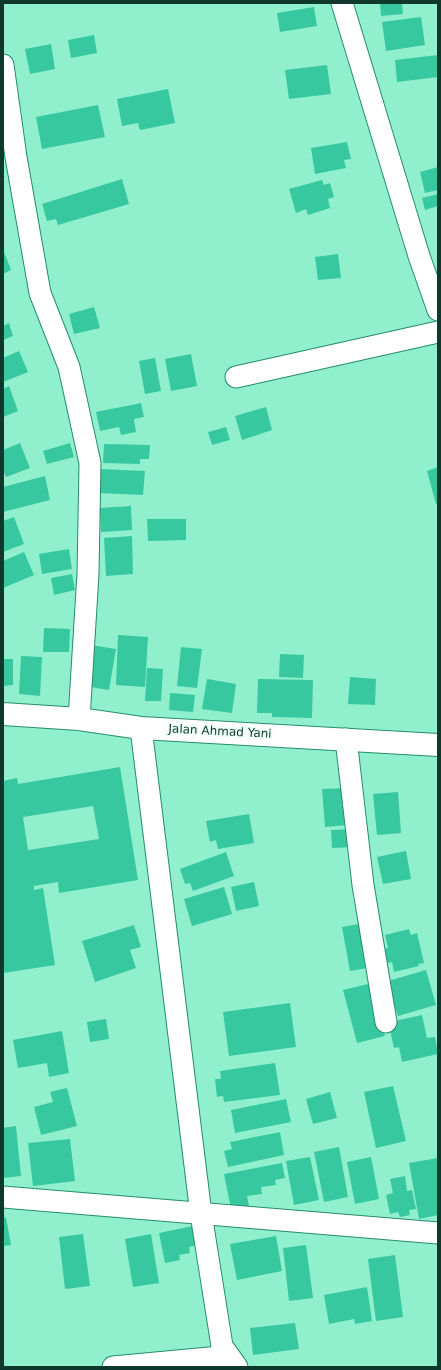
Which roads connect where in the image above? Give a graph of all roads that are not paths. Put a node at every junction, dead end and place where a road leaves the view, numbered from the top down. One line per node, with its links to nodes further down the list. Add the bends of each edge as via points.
1 (342, 3): 3 (street)
2 (3, 65): 7 (street, via 40,293 69,367 90,463 88,574)
3 (438, 310)
4 (438, 332): 5 (street)
5 (236, 377)
6 (3, 714): 7 (highway, Jalan Ahmad Yani)
7 (79, 719): 8 (highway, Jalan Ahmad Yani)
8 (141, 728): 9 (highway, Jalan Ahmad Yani); 13 (street)
9 (346, 739): 10 (highway, Jalan Ahmad Yani); 11 (street, via 363,885)
10 (438, 746)
11 (386, 1022)
12 (3, 1197): 13 (street)
13 (201, 1214): 14 (street); 15 (street)
14 (438, 1233)
15 (224, 1359): 16 (street)
16 (113, 1367)

